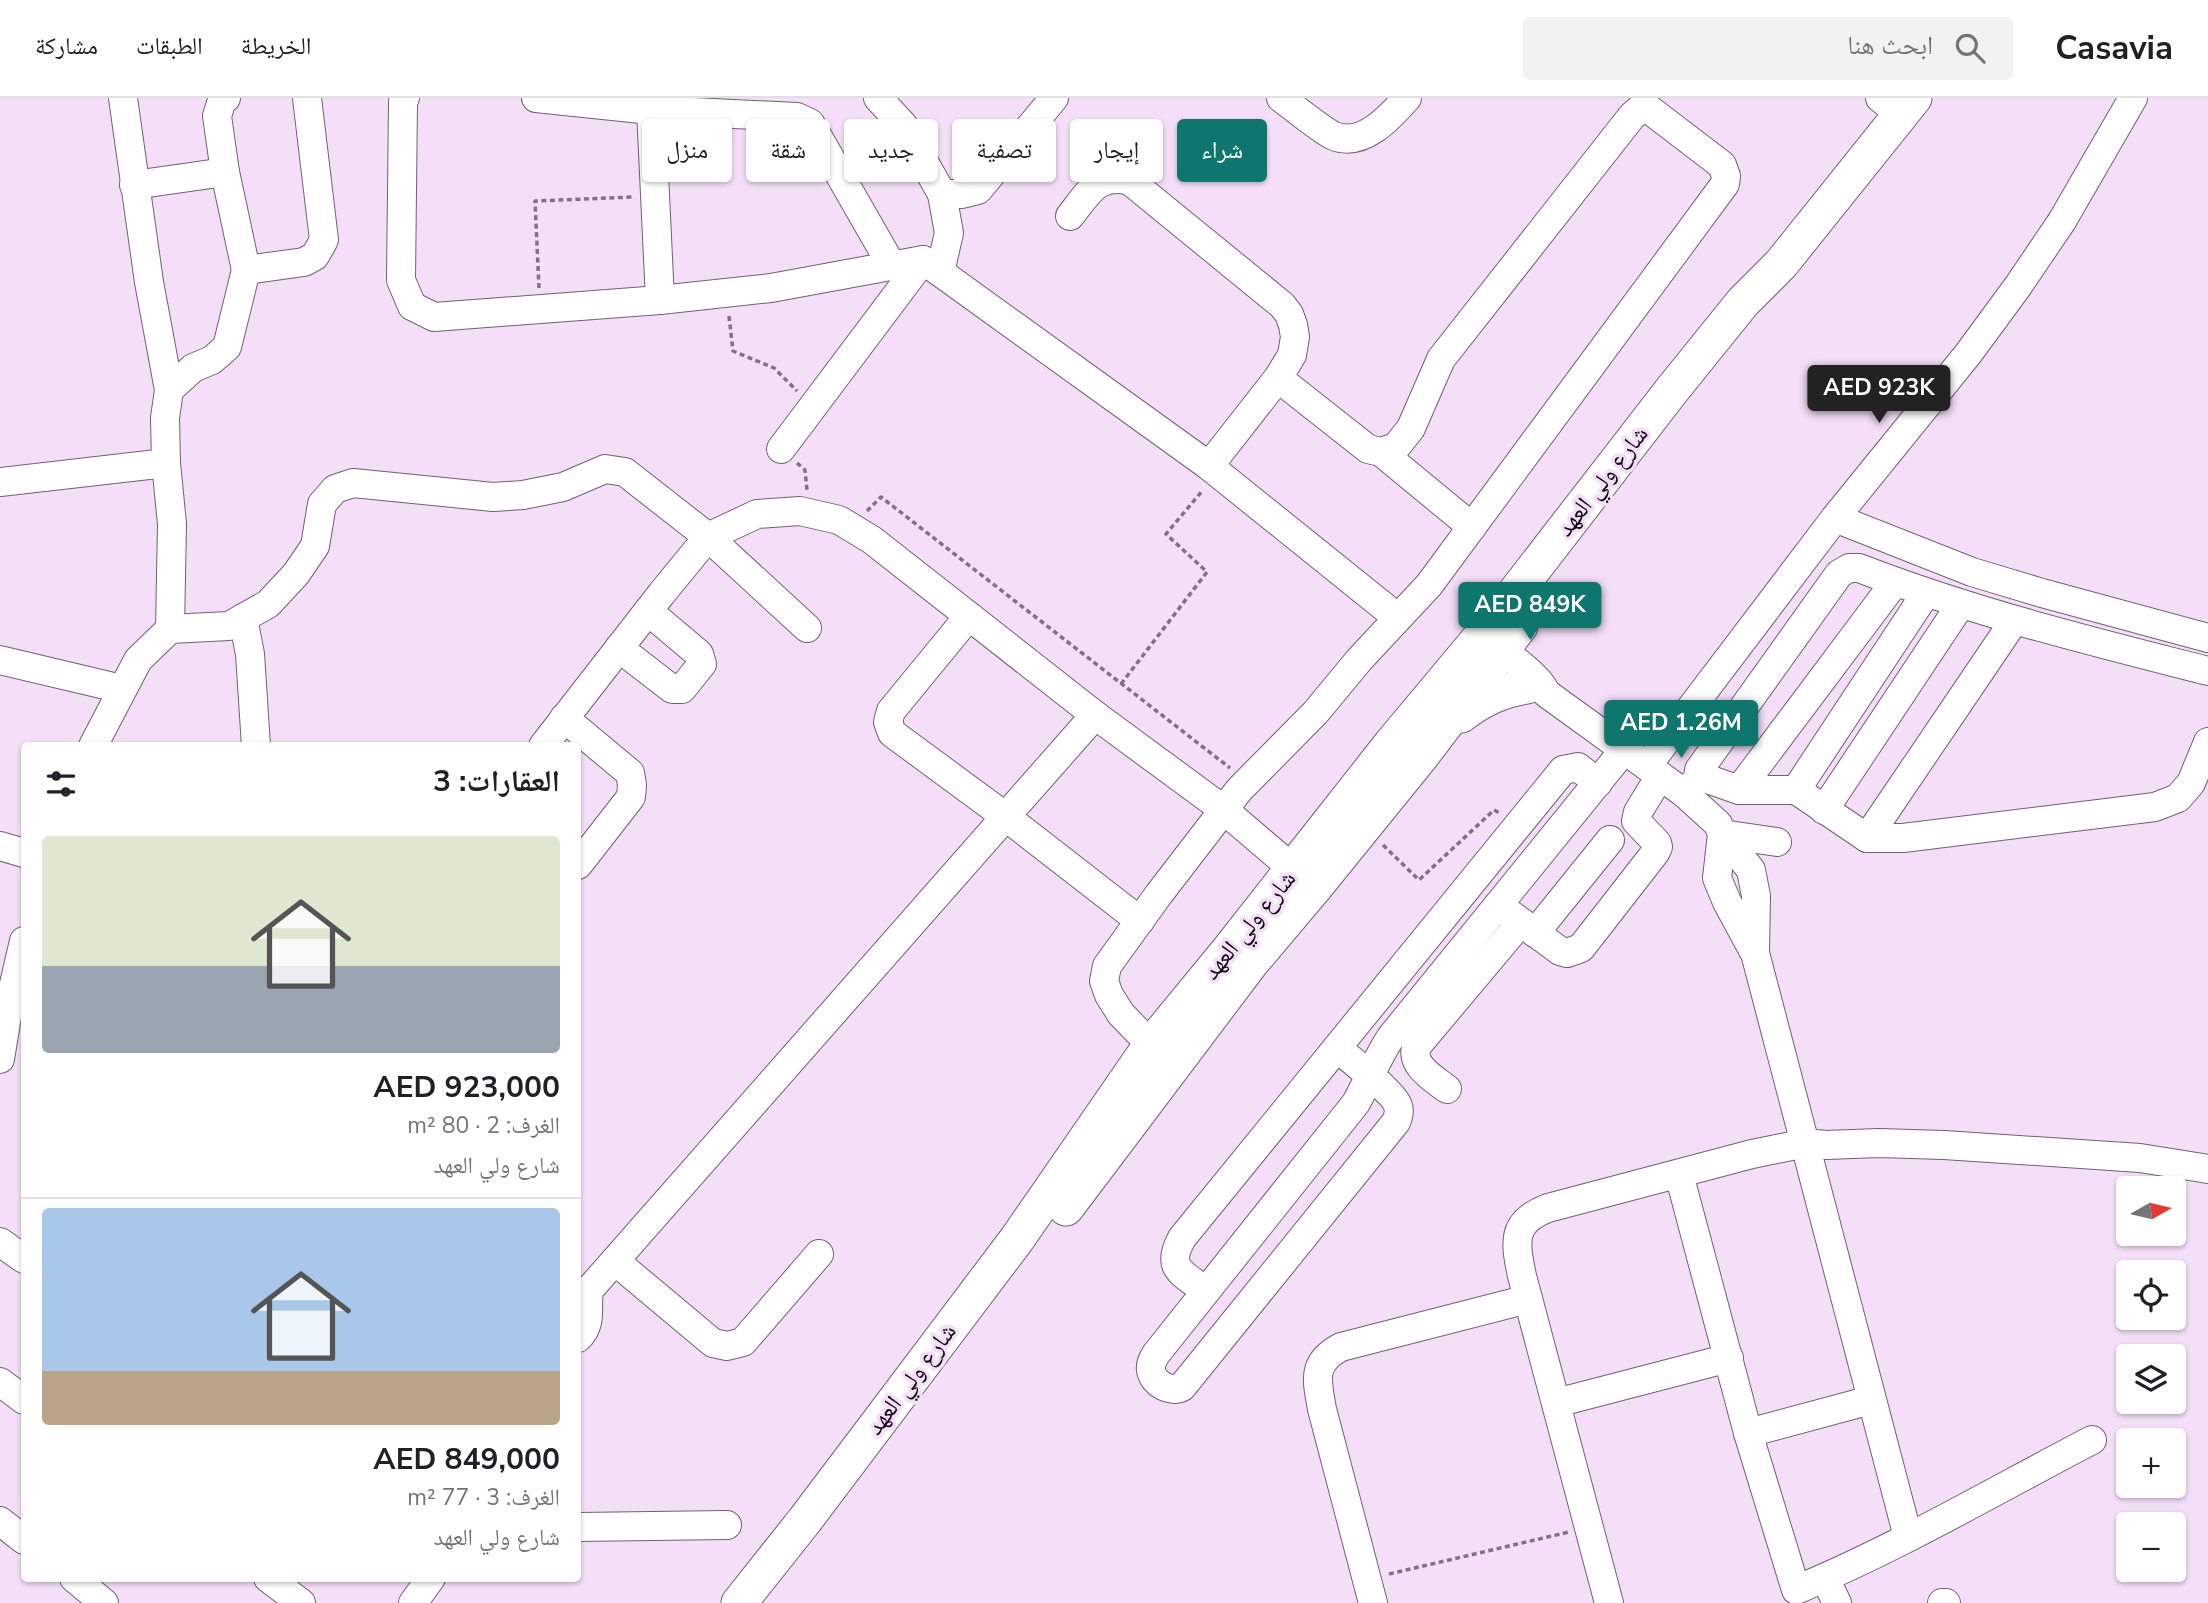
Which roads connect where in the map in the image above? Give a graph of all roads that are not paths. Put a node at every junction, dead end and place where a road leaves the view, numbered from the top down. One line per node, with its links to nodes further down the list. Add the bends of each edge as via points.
1 (123, 98): 14 (street)
2 (226, 98): 13 (street, via 217,116)
3 (306, 98): 20 (street, via 324,240 315,256 304,262)
4 (405, 98): 21 (street, via 401,280 412,306 434,317)
5 (536, 98): 12 (street)
6 (878, 98): 15 (street, via 903,125)
7 (1054, 98): 15 (street, via 978,190)
8 (1281, 98): 9 (street, via 1335,136 1352,138 1385,122)
9 (1407, 98)
10 (2133, 98): 29 (street, via 2062,222 2018,286)
11 (1899, 103): 17 (main road, شارع ولي العهد)
12 (651, 110): 18 (street, via 797,117 810,123); 21 (street)
13 (226, 172): 14 (street); 20 (street)
14 (134, 185): 23 (street)
15 (942, 194): 19 (street, via 949,233)
16 (1070, 216): 22 (street, via 1095,185 1107,179 1130,181 1289,314 1292,355)
17 (1781, 264): 36 (main road, شارع ولي العهد, via 1754,313); 44 (main road, شارع ولي العهد, via 1743,302 1672,390)
18 (892, 266): 19 (street); 21 (street, via 771,288)
19 (931, 266): 24 (street); 27 (street)
20 (246, 270): 23 (street, via 227,347)
21 (660, 300)
22 (1278, 378): 25 (street, via 1368,449); 27 (street)
23 (169, 390): 26 (street)
24 (781, 449)
25 (1381, 452): 30 (street); 30 (street, via 1396,447 1411,428 1441,359 1639,110 1650,110 1722,165 1725,184)
26 (166, 463): 28 (street); 42 (street, via 172,524)
27 (1214, 469): 39 (street)
28 (0, 482)
29 (1835, 518): 43 (street, via 1972,572); 58 (street)
30 (1472, 527): 39 (street)
31 (708, 537): 35 (street); 37 (street, via 757,514 800,511 839,520); 38 (street, via 625,472 605,469 563,487 493,497 353,483 335,489 322,504 315,546 296,575 268,604); 41 (street)
32 (1895, 582): 33 (street); 60 (street, via 1859,568 1839,574); 61 (street)
33 (1926, 593): 34 (street); 62 (street)
34 (1961, 604): 40 (street); 64 (street)
35 (648, 611): 45 (street); 45 (street, via 699,654 702,664 682,690 672,689)
36 (1530, 612): 44 (main road, شارع ولي العهد); 48 (main road, via 1524,645)
37 (969, 616): 50 (street); 65 (street, via 891,710 888,722 892,733)
38 (243, 618): 42 (street, via 229,626); 54 (street)
39 (1398, 618): 63 (street)
40 (2014, 621): 47 (street); 67 (street)
41 (807, 628)
42 (170, 629): 49 (street, via 138,660)
43 (2208, 638)
44 (1488, 646): 48 (street); 52 (main road, شارع ولي العهد); 73 (main road, شارع ولي العهد, via 1392,743)
45 (619, 648): 51 (street)
46 (0, 660): 49 (street)
47 (2208, 671)
48 (1535, 685): 52 (main road, via 1500,691); 57 (street)
49 (122, 689): 53 (street)
50 (1095, 715): 63 (street); 65 (street)
51 (564, 718): 55 (street); 72 (street, via 629,773 632,785 631,797)
52 (1439, 732): 73 (main road, شارع ولي العهد, via 1363,827)
53 (95, 742)
54 (256, 742)
55 (546, 742)
56 (2208, 742): 67 (street, via 2191,783 2178,798 2155,807 1903,838)
57 (1624, 750): 58 (street); 59 (street)
58 (1654, 771): 60 (street); 76 (street, via 1636,821 1658,847 1581,948 1560,951)
59 (1598, 783): 74 (street); 80 (street, via 1578,767 1563,770)
60 (1691, 786): 61 (street, via 1702,777); 66 (street)
61 (1739, 790): 62 (street)
62 (1796, 790): 64 (street)
63 (1224, 810): 73 (street); 75 (street)
64 (1824, 810): 67 (street)
65 (1006, 817): 75 (street); 91 (street)
66 (1722, 834): 69 (street); 77 (street, via 1717,878); 77 (street, via 1751,870 1756,896)
67 (1867, 838)
68 (1610, 840): 76 (street)
69 (1777, 842)
70 (0, 846): 71 (street)
71 (21, 852)
72 (581, 861)
73 (1304, 879): 79 (main road, شارع ولي العهد); 117 (main road, شارع ولي العهد, via 1250,964 1037,1245)
74 (1498, 905): 76 (street); 83 (street, via 1391,1037)
75 (1140, 920): 79 (street, via 1107,966 1104,981 1121,1014)
76 (1528, 928): 84 (street, via 1416,1047 1417,1063)
77 (1755, 953): 85 (street)
78 (21, 954): 81 (street)
79 (1151, 1045): 116 (main road, شارع ولي العهد, via 1017,1239)
80 (1337, 1048): 83 (street); 93 (street, via 1182,1238 1173,1257 1175,1265)
81 (0, 1060): 82 (street)
82 (21, 1063)
83 (1370, 1077): 93 (street, via 1356,1103); 93 (street, via 1397,1103 1396,1122 1182,1387 1169,1389 1155,1380 1151,1362)
84 (1447, 1089)
85 (1806, 1143): 86 (street, via 2140,1158); 87 (street); 99 (street)
86 (2208, 1169)
87 (1679, 1174): 94 (street, via 1548,1208 1524,1220 1517,1254); 96 (street)
88 (0, 1242): 90 (street)
89 (819, 1254): 91 (street, via 743,1342 727,1346 713,1343)
90 (21, 1257)
91 (615, 1261): 92 (street)
92 (583, 1289): 95 (street, via 589,1322)
93 (1205, 1291)
94 (1528, 1299): 100 (street); 112 (street, via 1341,1347 1319,1368 1316,1378 1322,1409)
95 (581, 1334)
96 (1728, 1358): 100 (street); 101 (street)
97 (0, 1382): 98 (street)
98 (21, 1398)
99 (1871, 1400): 101 (street); 106 (street)
100 (1556, 1403): 118 (street)
101 (1748, 1433): 111 (street, via 1796,1590)
102 (2092, 1440): 106 (street)
103 (0, 1521): 107 (street)
104 (727, 1525): 105 (street)
105 (581, 1527)
106 (1908, 1536): 111 (street)
107 (21, 1538)
108 (79, 1582): 113 (street)
109 (273, 1582): 114 (street)
110 (428, 1582): 115 (street)
111 (1831, 1590)
112 (1369, 1591)
113 (104, 1603)
114 (301, 1603)
115 (414, 1603)
116 (739, 1603)
117 (752, 1603)
118 (1609, 1603)

